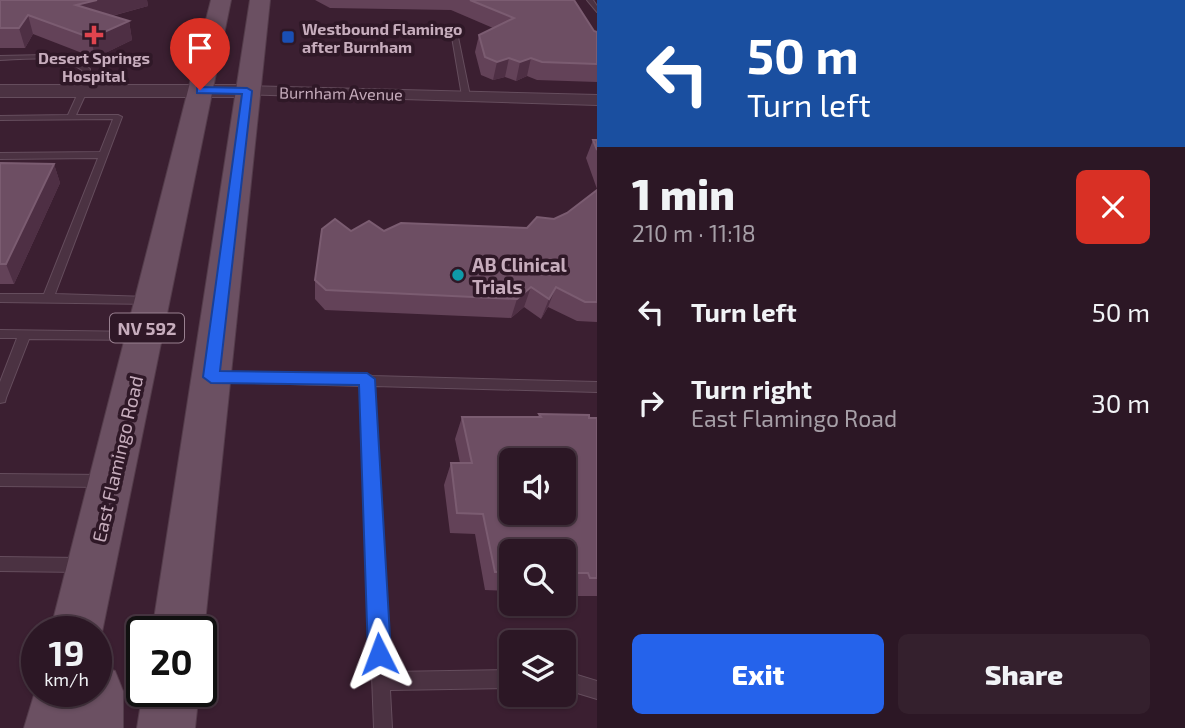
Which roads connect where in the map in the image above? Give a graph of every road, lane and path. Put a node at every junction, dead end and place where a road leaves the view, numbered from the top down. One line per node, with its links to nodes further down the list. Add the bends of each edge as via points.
1 (222, 0): 7 (main road, East Flamingo Road / NV 592)
2 (260, 0): 10 (main road)
3 (590, 0): 4 (lane)
4 (597, 10)
5 (455, 37): 11 (lane)
6 (0, 58): 9 (lane, via 77,61 86,69)
7 (200, 90): 9 (street, Burnham Avenue); 10 (street, Burnham Avenue); 19 (main road, East Flamingo Road / NV 592)
8 (0, 91): 9 (street, Burnham Avenue)
9 (83, 91): 13 (lane)
10 (247, 91): 11 (street, Burnham Avenue); 23 (main road)
11 (466, 96): 12 (street, Burnham Avenue)
12 (597, 100)
13 (71, 117): 14 (lane); 15 (lane, via 118,117)
14 (0, 118)
15 (103, 155): 16 (lane); 18 (lane)
16 (0, 156)
17 (0, 298): 18 (lane)
18 (48, 298): 19 (lane)
19 (153, 301): 22 (main road, East Flamingo Road / NV 592)
20 (0, 334): 21 (lane)
21 (25, 334): 22 (lane); 26 (lane)
22 (145, 336): 28 (main road, East Flamingo Road / NV 592)
23 (211, 377): 24 (lane); 33 (main road)
24 (367, 379): 25 (lane); 35 (lane)
25 (597, 387)
26 (0, 398)
27 (0, 480): 28 (lane)
28 (111, 481): 30 (main road, East Flamingo Road / NV 592)
29 (0, 564): 30 (lane)
30 (92, 565): 31 (main road, East Flamingo Road / NV 592); 32 (main road)
31 (80, 616)
32 (93, 616)
33 (180, 616)
34 (499, 679): 35 (lane)
35 (381, 681): 44 (lane)
36 (576, 684): 37 (lane)
37 (597, 690)
38 (58, 707): 41 (main road)
39 (95, 707): 42 (main road)
40 (169, 707): 43 (main road)
41 (53, 728)
42 (94, 728)
43 (166, 728)
44 (383, 728)

